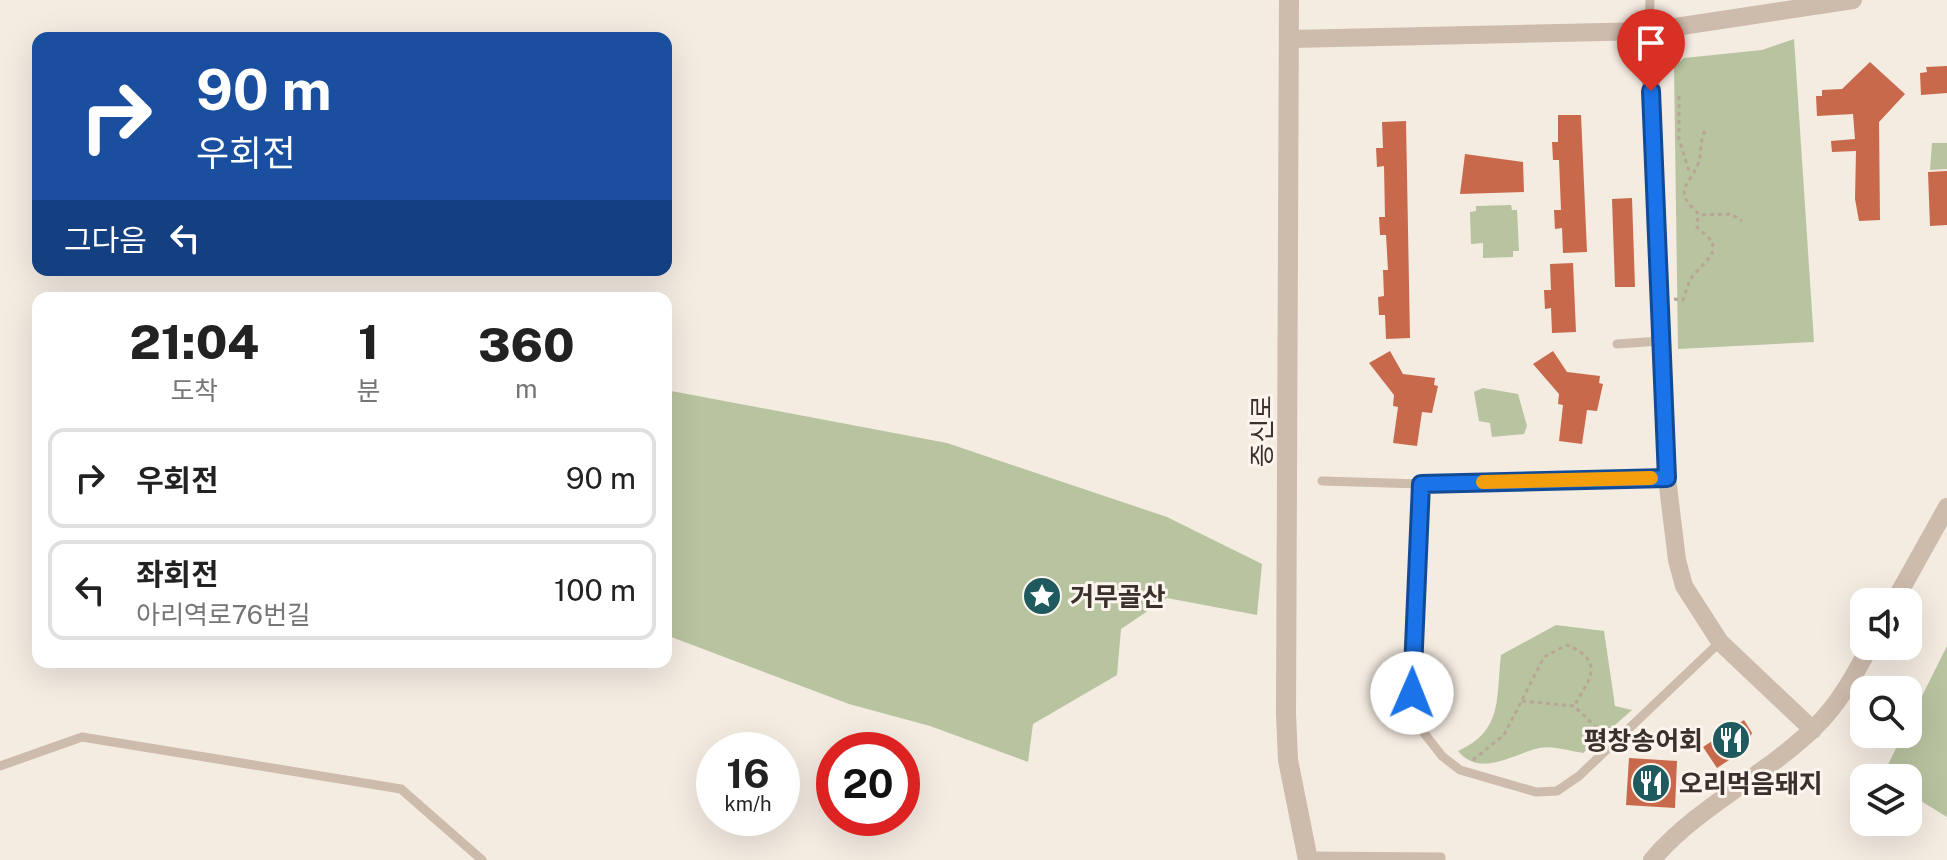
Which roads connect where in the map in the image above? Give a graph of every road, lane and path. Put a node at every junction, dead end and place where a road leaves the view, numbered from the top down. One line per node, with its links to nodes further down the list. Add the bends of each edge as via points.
1 (1289, 0): 5 (street, 증신로)
2 (1650, 0): 4 (lane)
3 (1853, 0): 4 (street)
4 (1649, 31): 5 (street); 12 (street)
5 (1291, 39): 27 (street, 증신로, via 1286,714 1288,760)
6 (1679, 96): 8 (path, via 1679,139)
7 (1705, 131): 8 (path)
8 (1690, 174): 9 (path, via 1685,193)
9 (1698, 213): 10 (path, via 1731,214); 11 (path, via 1697,227 1713,242 1712,255 1690,279)
10 (1742, 221)
11 (1683, 300)
12 (1660, 341): 13 (lane); 14 (street)
13 (1617, 344)
14 (1667, 478): 16 (lane); 19 (street, via 1670,523 1684,586)
15 (1322, 481): 16 (lane)
16 (1421, 484): 26 (lane, via 1412,693 1424,733)
17 (1947, 507): 18 (street)
18 (1902, 588)
19 (1720, 642): 23 (street); 24 (lane)
20 (1863, 660): 23 (street, via 1845,693)
21 (1522, 701): 22 (path); 22 (path, via 1544,657 1567,645 1593,666); 26 (path, via 1504,735)
22 (1574, 706): 24 (path)
23 (1813, 730): 30 (street, via 1684,828)
24 (1613, 744): 26 (lane, via 1557,791 1536,792)
25 (0, 766): 28 (lane, via 82,737 401,789)
26 (1460, 770)
27 (1307, 858): 29 (lane)
28 (482, 860)
29 (1441, 860)
30 (1652, 860)

